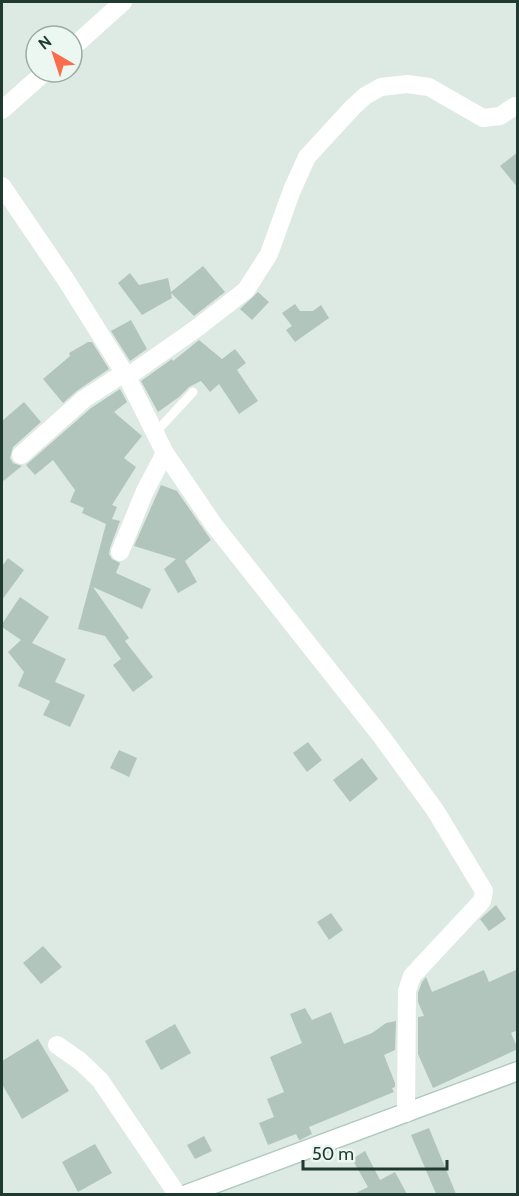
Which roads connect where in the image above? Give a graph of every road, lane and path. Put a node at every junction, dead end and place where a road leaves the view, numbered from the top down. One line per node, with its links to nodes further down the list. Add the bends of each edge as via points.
1 (123, 2): 2 (street)
2 (84, 37)
3 (31, 84): 5 (street)
4 (514, 106): 7 (street, via 500,116 483,118 429,87 407,84 381,87 365,96 308,157 269,254 246,290)
5 (2, 110)
6 (2, 186): 7 (street)
7 (125, 375): 9 (street); 11 (street, via 84,399)
8 (193, 392): 9 (lane)
9 (155, 434): 10 (street)
10 (165, 453): 12 (street); 15 (street, via 214,525 435,810 484,891 482,901 412,976 407,991)
11 (21, 455)
12 (120, 552)
13 (57, 1045): 16 (street, via 100,1080)
14 (518, 1071): 15 (street)
15 (406, 1113): 17 (street)
16 (177, 1194)
17 (187, 1194)

